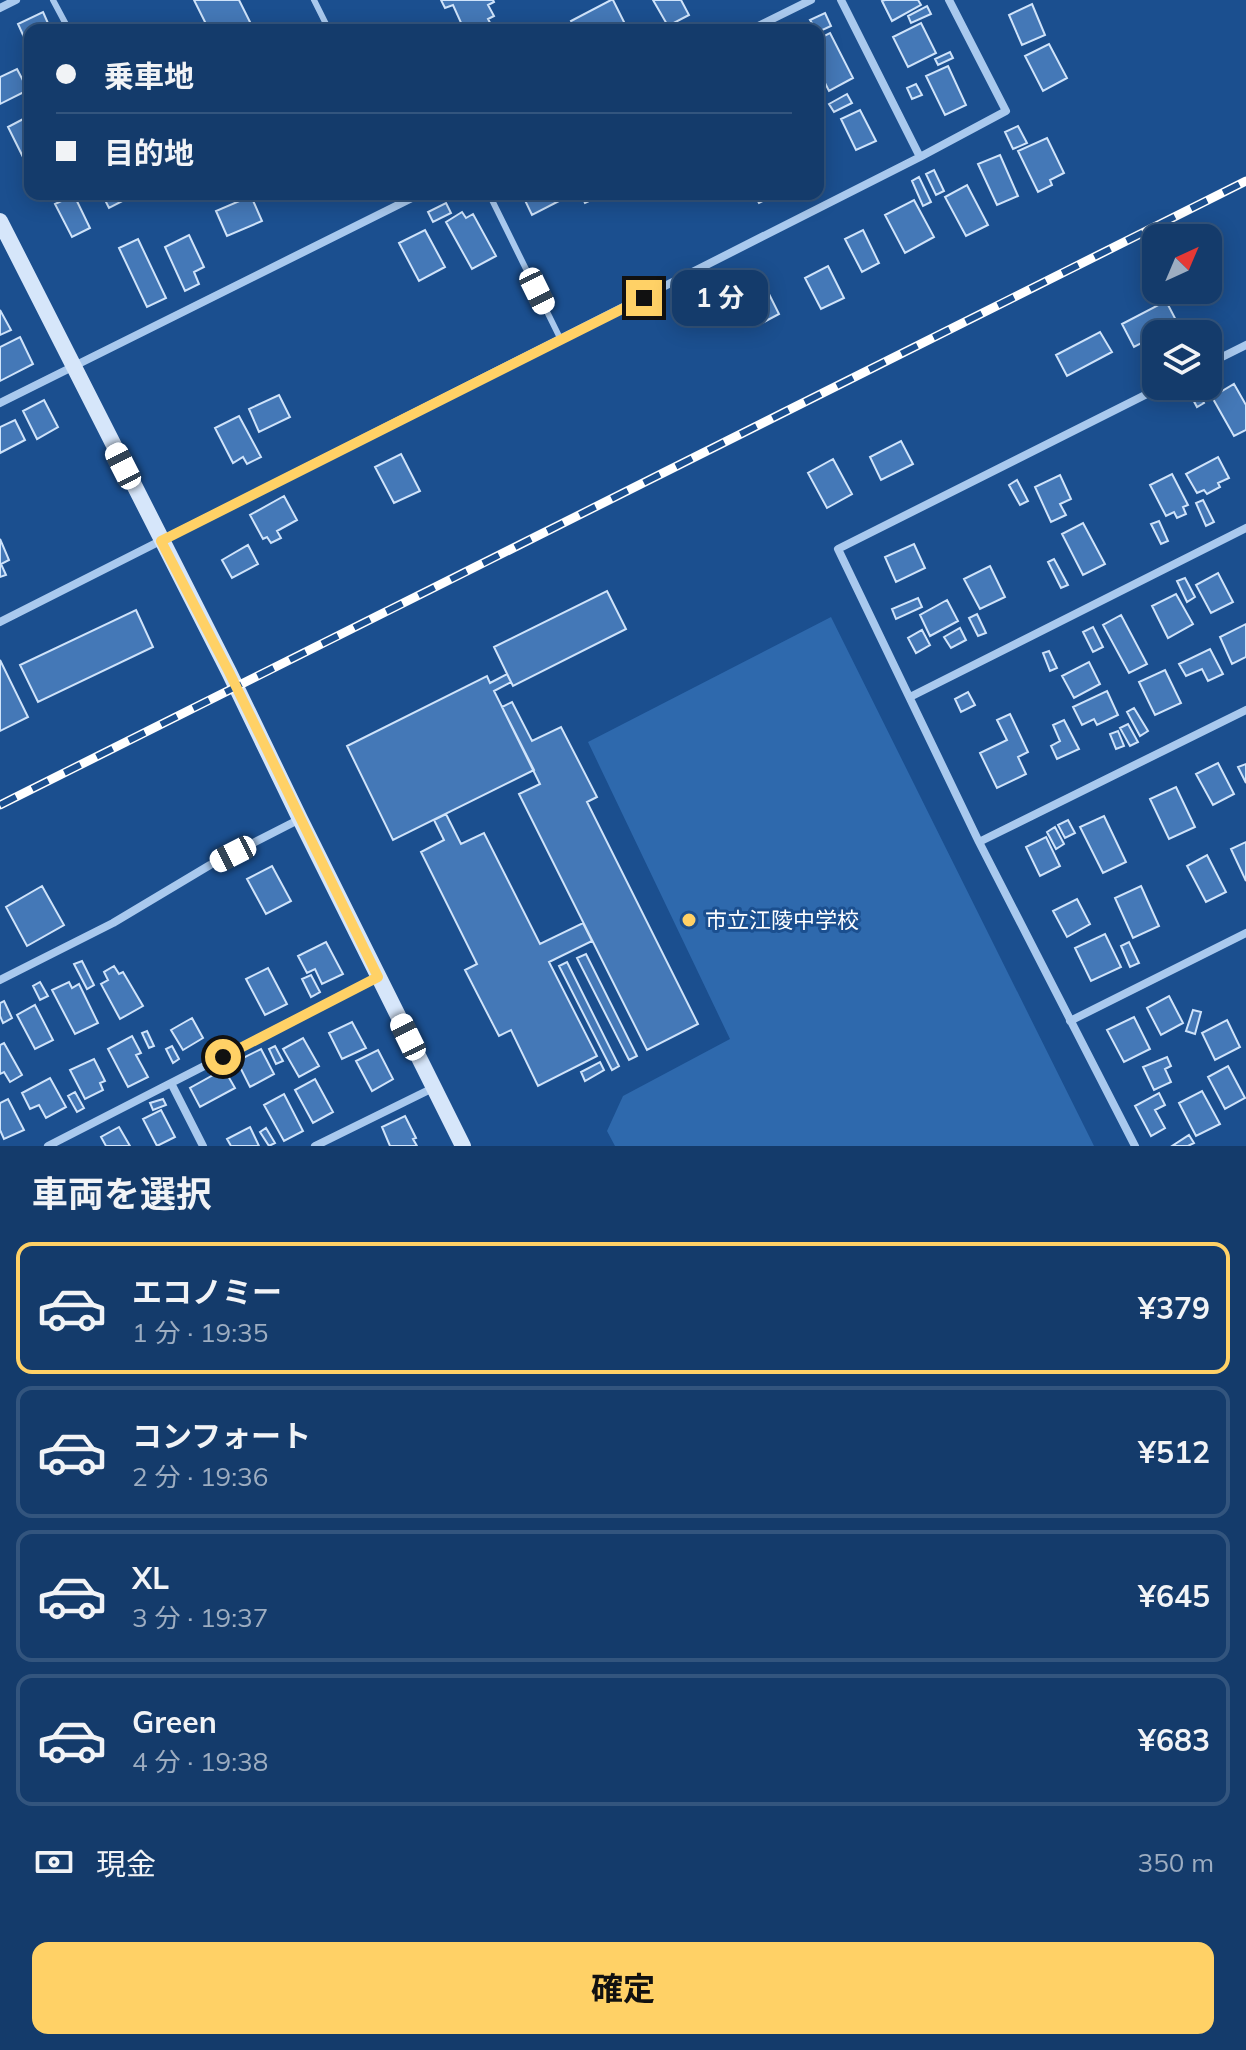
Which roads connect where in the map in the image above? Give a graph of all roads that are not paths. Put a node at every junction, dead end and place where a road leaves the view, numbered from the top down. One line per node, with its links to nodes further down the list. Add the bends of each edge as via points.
1 (16, 0): 7 (street)
2 (53, 0): 8 (lane)
3 (314, 0): 9 (lane)
4 (811, 0): 10 (street)
5 (841, 0): 11 (street)
6 (949, 0): 11 (street, via 1006,111)
7 (0, 8)
8 (66, 24)
9 (326, 24)
10 (762, 24)
11 (920, 157): 15 (street)
12 (408, 200): 18 (street)
13 (492, 200): 15 (lane)
14 (0, 221): 18 (street)
15 (561, 340): 22 (street)
16 (1246, 345): 17 (street)
17 (1222, 357)
18 (73, 366): 20 (street); 22 (street)
19 (1142, 397): 24 (street, via 838,549)
20 (0, 403)
21 (1246, 528): 24 (street)
22 (161, 541): 23 (street); 26 (street)
23 (0, 622)
24 (910, 697): 27 (street)
25 (1246, 710): 27 (street)
26 (300, 819): 29 (street); 30 (street)
27 (979, 842): 31 (street)
28 (1246, 933): 31 (street)
29 (378, 977): 32 (street); 33 (street)
30 (0, 980)
31 (1070, 1021): 38 (street)
32 (171, 1083): 34 (street); 35 (street)
33 (434, 1087): 36 (street); 37 (street)
34 (48, 1146)
35 (203, 1146)
36 (315, 1146)
37 (463, 1146)
38 (1135, 1146)

